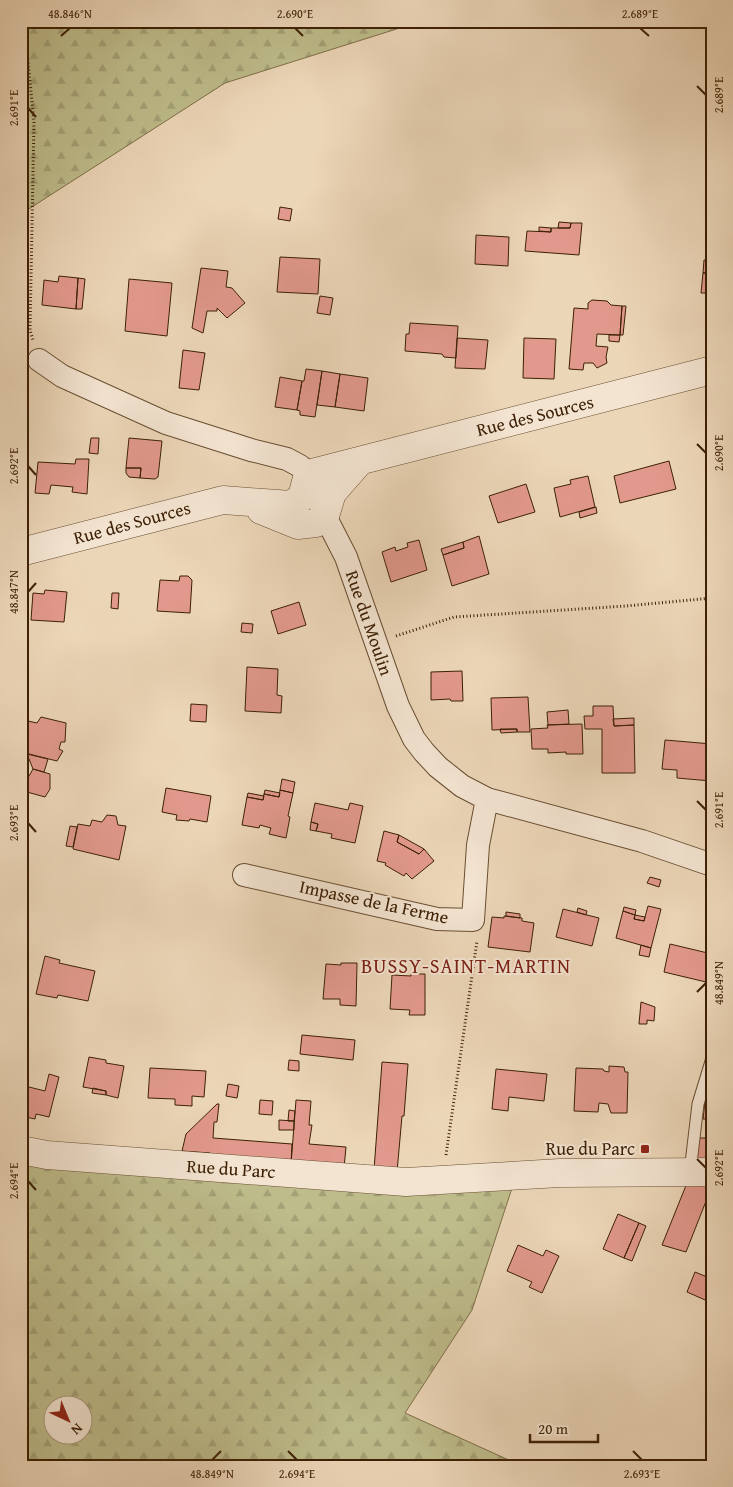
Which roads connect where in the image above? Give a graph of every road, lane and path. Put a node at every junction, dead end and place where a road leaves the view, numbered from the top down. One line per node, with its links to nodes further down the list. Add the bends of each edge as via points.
1 (24, 21): 2 (path, via 34,122 30,330)
2 (40, 360): 5 (street, via 62,376 166,423 287,459)
3 (712, 370): 4 (street, Rue des Sources)
4 (359, 462): 5 (street, Rue des Sources); 7 (street, via 332,493)
5 (308, 474): 6 (street, Rue des Sources, via 302,497 291,505); 7 (street, Rue du Moulin)
6 (244, 502): 7 (street, Rue des Sources, via 298,525 316,523); 8 (street, Rue des Sources, via 223,500)
7 (325, 516): 10 (street, Rue du Moulin, via 346,557)
8 (21, 552)
9 (712, 598): 10 (path, via 454,616)
10 (376, 643): 11 (street, Rue du Moulin, via 398,706 414,739 438,767 462,786)
11 (487, 799): 12 (street, Rue du Moulin, via 642,841); 14 (street, Impasse de la Ferme, via 478,845)
12 (712, 865)
13 (244, 874): 14 (street, Impasse de la Ferme, via 438,919)
14 (473, 920): 18 (path, via 477,942)
15 (712, 1058): 17 (lane, via 698,1104)
16 (21, 1150): 18 (street, Rue du Parc, via 48,1155 406,1182)
17 (701, 1172): 18 (street, Rue du Parc, via 560,1173)
18 (442, 1180)

